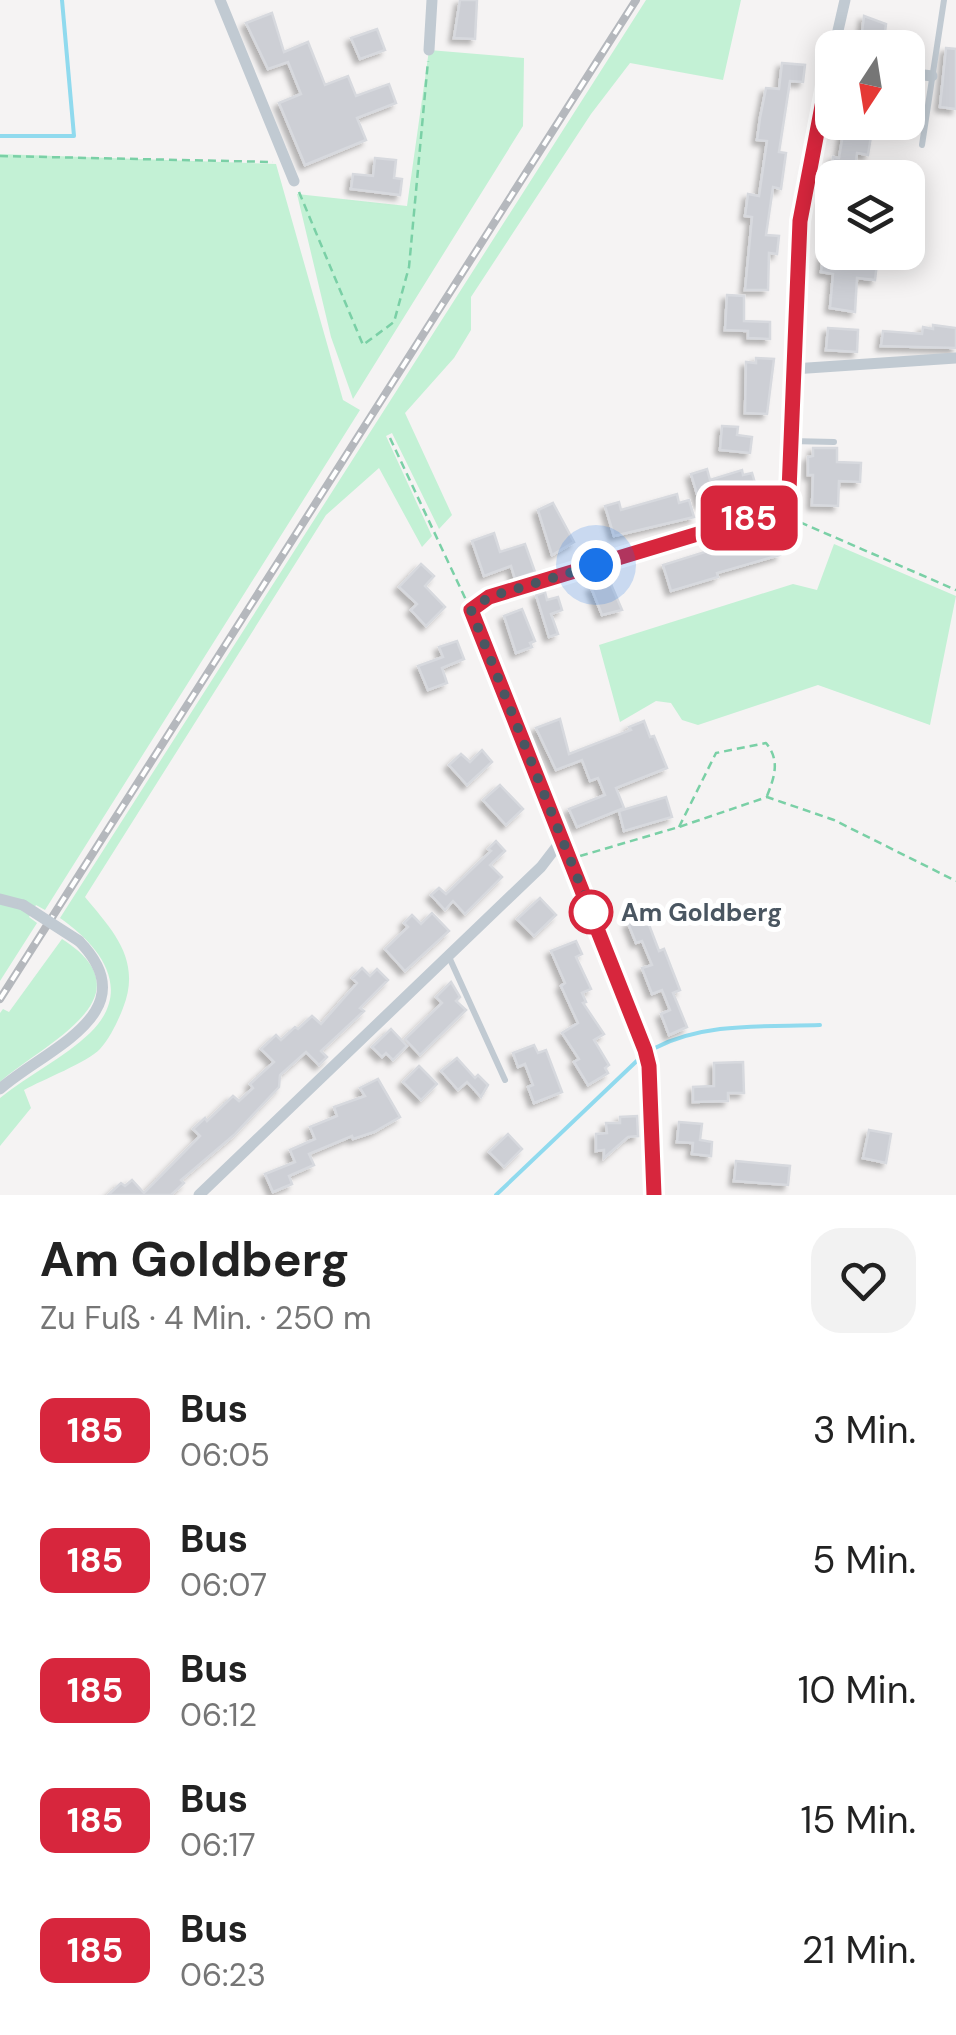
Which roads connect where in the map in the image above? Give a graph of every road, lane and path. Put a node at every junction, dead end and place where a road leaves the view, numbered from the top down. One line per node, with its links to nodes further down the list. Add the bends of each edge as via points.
1 (220, 0): 12 (street)
2 (432, 0): 6 (street)
3 (844, 0): 5 (street)
4 (944, 0): 8 (lane)
5 (838, 30)
6 (429, 50): 13 (path, via 408,267 394,322 363,344)
7 (925, 75): 8 (street)
8 (932, 76): 10 (lane)
9 (816, 140): 15 (street, via 800,221)
10 (922, 145)
11 (0, 156): 12 (path)
12 (286, 162): 13 (street)
13 (294, 182)
14 (956, 358): 15 (street)
15 (793, 369): 17 (street)
16 (390, 438): 21 (path)
17 (791, 441): 18 (lane); 19 (street, via 789,491)
18 (834, 442)
19 (774, 511): 20 (path); 21 (street, via 489,597)
20 (956, 590)
21 (471, 610): 24 (street)
22 (766, 797): 23 (path); 23 (path, via 775,775 775,754 766,743 716,753); 26 (path, via 834,820)
23 (679, 827): 25 (path)
24 (560, 841): 25 (street); 28 (street)
25 (569, 859): 32 (street, via 645,1050)
26 (956, 881)
27 (0, 899): 30 (street, bridge, via 24,905 79,941 100,969 103,985 94,1016 80,1033)
28 (448, 956): 29 (lane); 31 (street)
29 (505, 1080)
30 (0, 1089)
31 (199, 1195)
32 (654, 1195)

